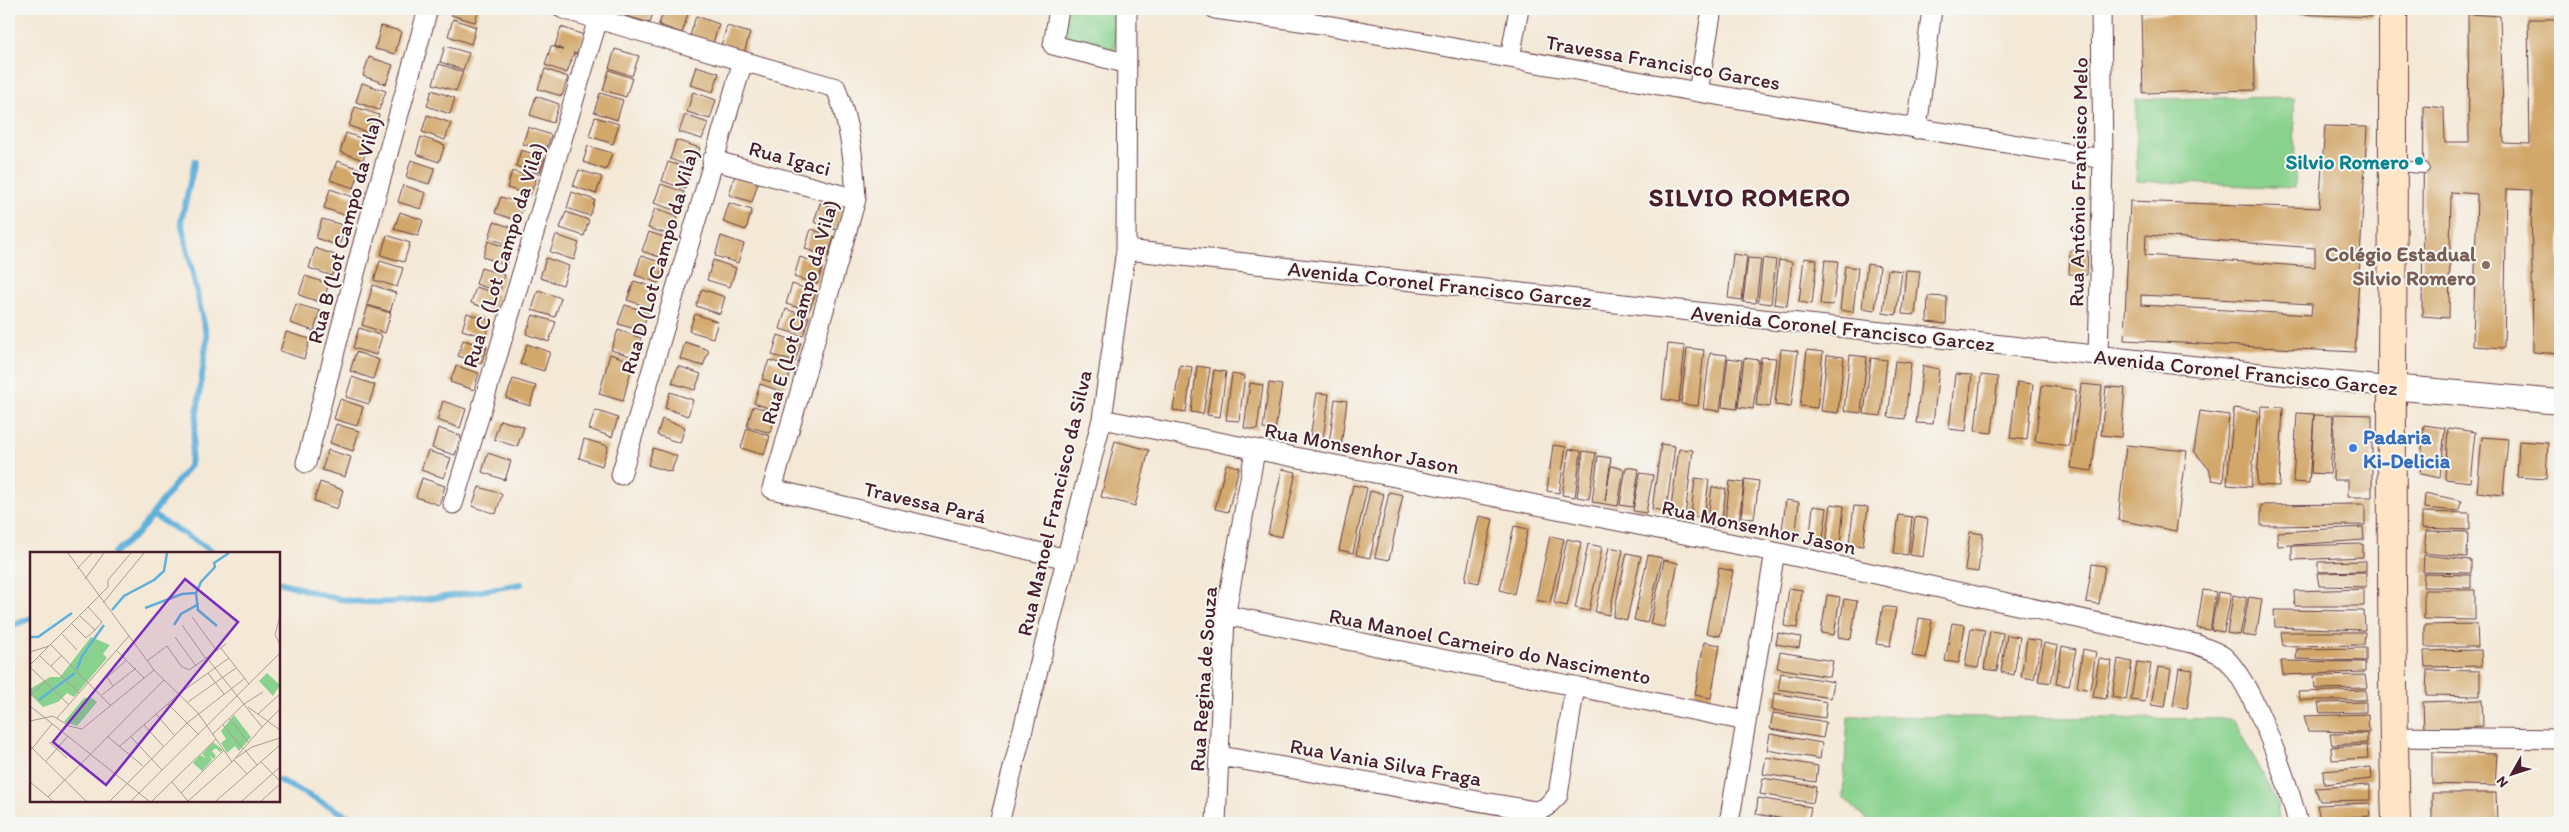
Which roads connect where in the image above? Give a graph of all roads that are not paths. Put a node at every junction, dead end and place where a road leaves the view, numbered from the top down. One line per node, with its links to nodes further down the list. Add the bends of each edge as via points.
1 (428, 9): 29 (street, Rua B (Lot Campo da Vila))
2 (1058, 9): 15 (street, via 1053,44)
3 (1127, 9): 15 (street, Rua Manoel Francisco da Silva)
4 (1214, 9): 11 (street, Travessa Francisco Garces)
5 (1519, 9): 13 (street)
6 (1712, 9): 16 (street)
7 (1932, 9): 17 (street)
8 (2101, 9): 18 (street, Rua Antônio Francisco Melo)
9 (2393, 9): 20 (main road)
10 (574, 10): 12 (street)
11 (1322, 16): 13 (street, Travessa Francisco Garces)
12 (598, 19): 14 (street); 32 (street, Rua C (Lot Campo da Vila))
13 (1510, 58): 16 (street, Travessa Francisco Garces)
14 (742, 61): 19 (street, Rua D (Lot Campo da Vila)); 22 (street, Rua E (Lot Campo da Vila), via 836,88 845,112 854,156)
15 (1125, 63): 23 (street, Rua Manoel Francisco da Silva)
16 (1698, 92): 17 (street, Travessa Francisco Garces)
17 (1916, 129): 18 (street, Travessa Francisco Garces)
18 (2103, 159): 24 (street, Rua Antônio Francisco Melo)
19 (712, 160): 22 (street, Rua Igaci); 30 (street, Rua D (Lot Campo da Vila))
20 (2394, 166): 21 (lane); 25 (main road)
21 (2424, 168)
22 (856, 199): 31 (street, Rua E (Lot Campo da Vila))
23 (1126, 250): 24 (street, Avenida Coronel Francisco Garcez); 27 (street, Rua Manoel Francisco da Silva)
24 (2098, 356): 25 (street, Avenida Coronel Francisco Garcez)
25 (2391, 387): 26 (street, Avenida Coronel Francisco Garcez); 38 (main road)
26 (2560, 402)
27 (1102, 419): 28 (street, Rua Monsenhor Jason); 34 (street, Rua Manoel Francisco da Silva)
28 (1255, 451): 33 (street, Rua Monsenhor Jason); 35 (street, Rua Regina de Souza)
29 (306, 463)
30 (621, 475)
31 (772, 489): 34 (street, Travessa Pará)
32 (454, 504)
33 (1775, 552): 37 (street); 44 (street, Rua Monsenhor Jason, via 2196,644 2223,656 2242,679 2261,720)
34 (1067, 559): 41 (street, Rua Manoel Francisco da Silva)
35 (1225, 615): 36 (street, Rua Manoel Carneiro do Nascimento); 40 (street, Rua Regina de Souza)
36 (1575, 686): 37 (street, Rua Manoel Carneiro do Nascimento); 40 (street, Rua Vania Silva Fraga, via 1558,795 1545,808 1535,811)
37 (1746, 721): 43 (street)
38 (2394, 737): 39 (street); 45 (main road)
39 (2560, 739)
40 (1220, 756): 42 (street, Rua Regina de Souza)
41 (999, 823)
42 (1216, 823)
43 (1728, 823)
44 (2298, 823)
45 (2396, 823)

